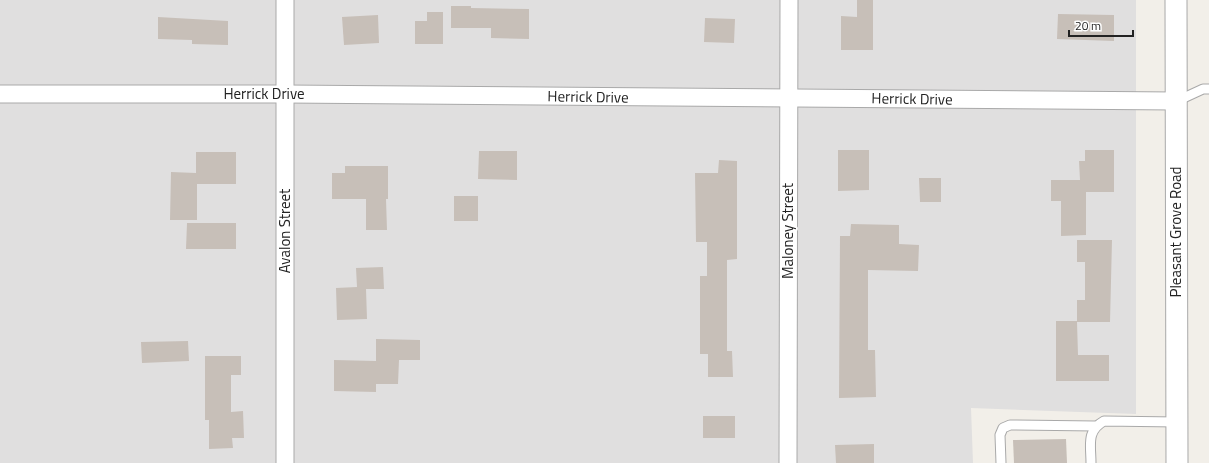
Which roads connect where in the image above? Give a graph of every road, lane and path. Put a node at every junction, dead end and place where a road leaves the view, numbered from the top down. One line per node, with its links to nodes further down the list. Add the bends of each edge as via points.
1 (285, 0): 6 (street, Avalon Street)
2 (789, 0): 7 (street, Maloney Street)
3 (1176, 0): 8 (street, Pleasant Grove Road)
4 (1209, 89): 8 (lane, via 1203,89)
5 (0, 94): 6 (street, Herrick Drive)
6 (285, 94): 7 (street, Herrick Drive); 11 (street, Avalon Street)
7 (788, 99): 8 (street, Herrick Drive); 12 (street, Maloney Street)
8 (1175, 102): 9 (street, Pleasant Grove Road)
9 (1177, 422): 10 (lane, via 1104,421); 15 (street, Pleasant Grove Road)
10 (1095, 426): 13 (lane, via 1010,424 1003,428 1000,435); 14 (lane, via 1091,435)
11 (285, 463)
12 (788, 463)
13 (1001, 463)
14 (1091, 463)
15 (1177, 463)

